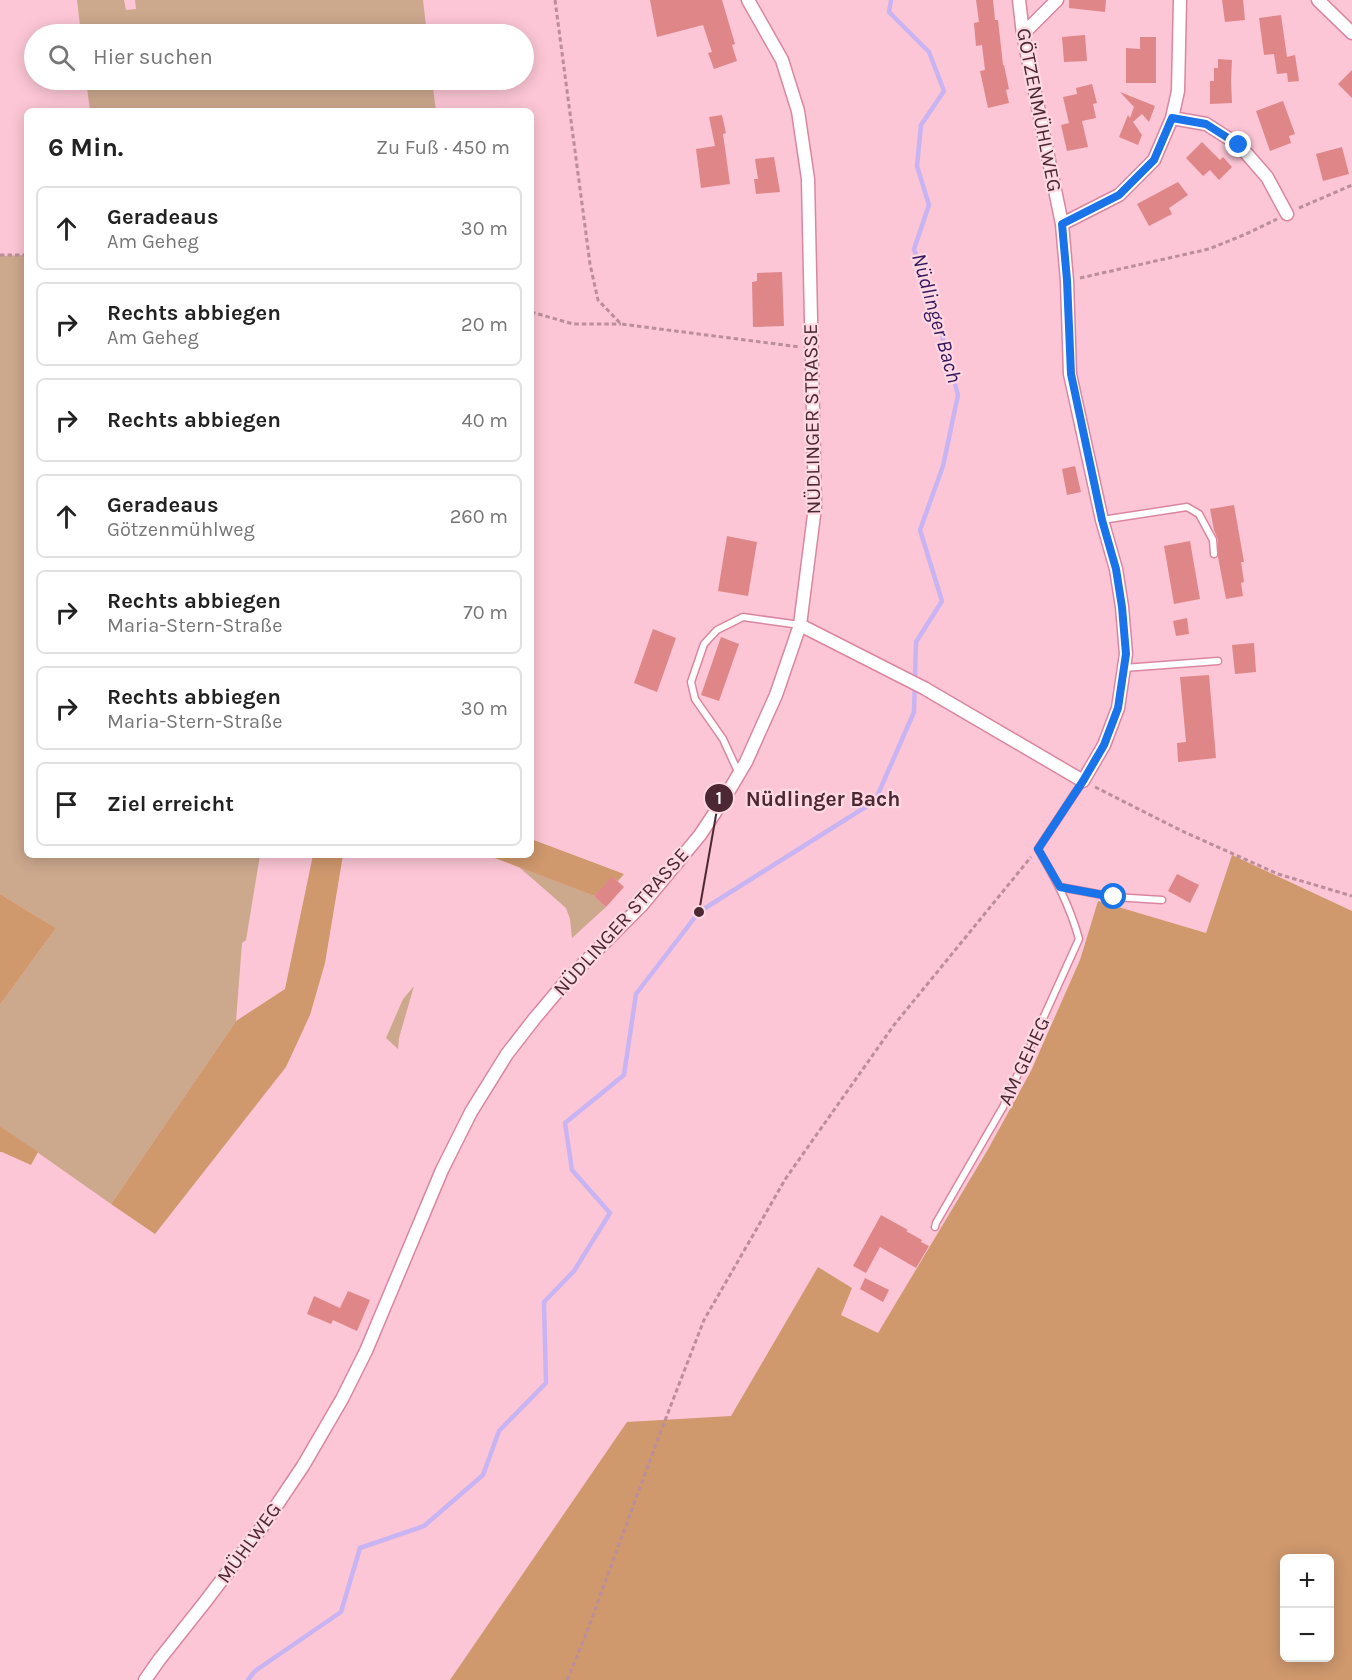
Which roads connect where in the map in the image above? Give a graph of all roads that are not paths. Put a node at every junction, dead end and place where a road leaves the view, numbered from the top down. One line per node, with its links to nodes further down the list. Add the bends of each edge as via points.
1 (748, 0): 13 (street, NÜDLINGER STRASSE, via 782,60 798,111 808,179 815,507)
2 (1019, 0): 7 (street, GÖTZENMÜHLWEG)
3 (1057, 0): 7 (street)
4 (1180, 0): 8 (street, via 1178,91)
5 (1318, 0): 6 (street)
6 (1352, 33)
7 (1023, 34): 10 (street, GÖTZENMÜHLWEG)
8 (1172, 118): 9 (street, via 1206,124 1239,145 1267,177); 10 (street, via 1154,160 1119,195)
9 (1287, 214)
10 (1062, 224): 11 (street, GÖTZENMÜHLWEG, via 1071,374)
11 (1102, 520): 12 (lane, via 1187,507 1200,514 1213,540); 15 (street, GÖTZENMÜHLWEG, via 1122,607)
12 (1214, 555)
13 (800, 625): 16 (street, NÜDLINGER STRASSE, via 776,694); 16 (lane, via 743,617 717,630 704,644 691,682 696,699 723,739); 17 (street, via 924,688)
14 (1218, 661): 15 (lane)
15 (1124, 668): 17 (street, GÖTZENMÜHLWEG, via 1118,708 1104,745)
16 (739, 774): 21 (street, NÜDLINGER STRASSE, via 700,835 657,888 567,980 507,1054 471,1112 442,1170)
17 (1083, 781): 18 (lane, AM GEHEG, via 1038,849)
18 (1060, 887): 19 (lane, via 1114,897); 20 (lane, AM GEHEG, via 1079,939 1003,1107)
19 (1162, 900)
20 (935, 1227)
21 (342, 1399): 22 (street, MÜHLWEG, via 262,1527)
22 (145, 1680)

